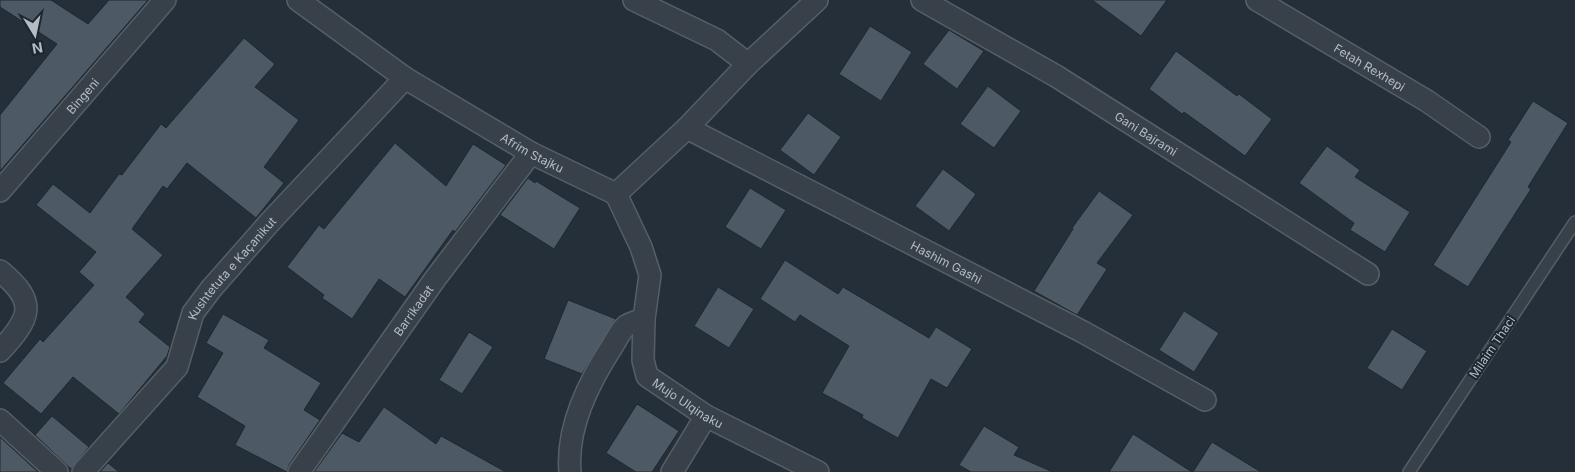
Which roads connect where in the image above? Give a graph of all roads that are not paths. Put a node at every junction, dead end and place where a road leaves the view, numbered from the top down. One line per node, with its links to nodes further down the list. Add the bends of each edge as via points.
1 (165, 0): 12 (street, Bingeni)
2 (298, 0): 8 (street, Afrim Stajku)
3 (634, 0): 7 (street, via 717,40)
4 (817, 0): 7 (street)
5 (922, 0): 16 (street, Gani Bajrami, via 1056,76)
6 (1257, 0): 10 (street, Fetah Rexhepi, via 1427,101)
7 (748, 64): 9 (street)
8 (405, 78): 11 (street, Afrim Stajku); 23 (street, Kushtetuta e Kaçanikut, via 211,289 194,313 177,368)
9 (687, 128): 13 (street); 19 (street, Hashim Gashi, via 1084,332)
10 (1479, 137)
11 (531, 153): 13 (street, Afrim Stajku); 24 (street, Barrikadat, via 435,279)
12 (0, 191)
13 (616, 194): 17 (street, Mujo Ulqinaku, via 641,247 650,276)
14 (1575, 222): 28 (lane, Milaim Thaci)
15 (0, 271): 18 (street, via 20,291 26,307 24,322)
16 (1368, 274)
17 (644, 319): 20 (street, Mujo Ulqinaku, via 643,360 647,376); 25 (street, via 625,326 585,394 569,458)
18 (0, 351)
19 (1205, 400)
20 (706, 416): 26 (street); 27 (street, Mujo Ulqinaku)
21 (0, 420): 22 (street)
22 (57, 472)
23 (83, 472)
24 (299, 472)
25 (570, 472)
26 (672, 472)
27 (816, 472)
28 (1409, 472)

